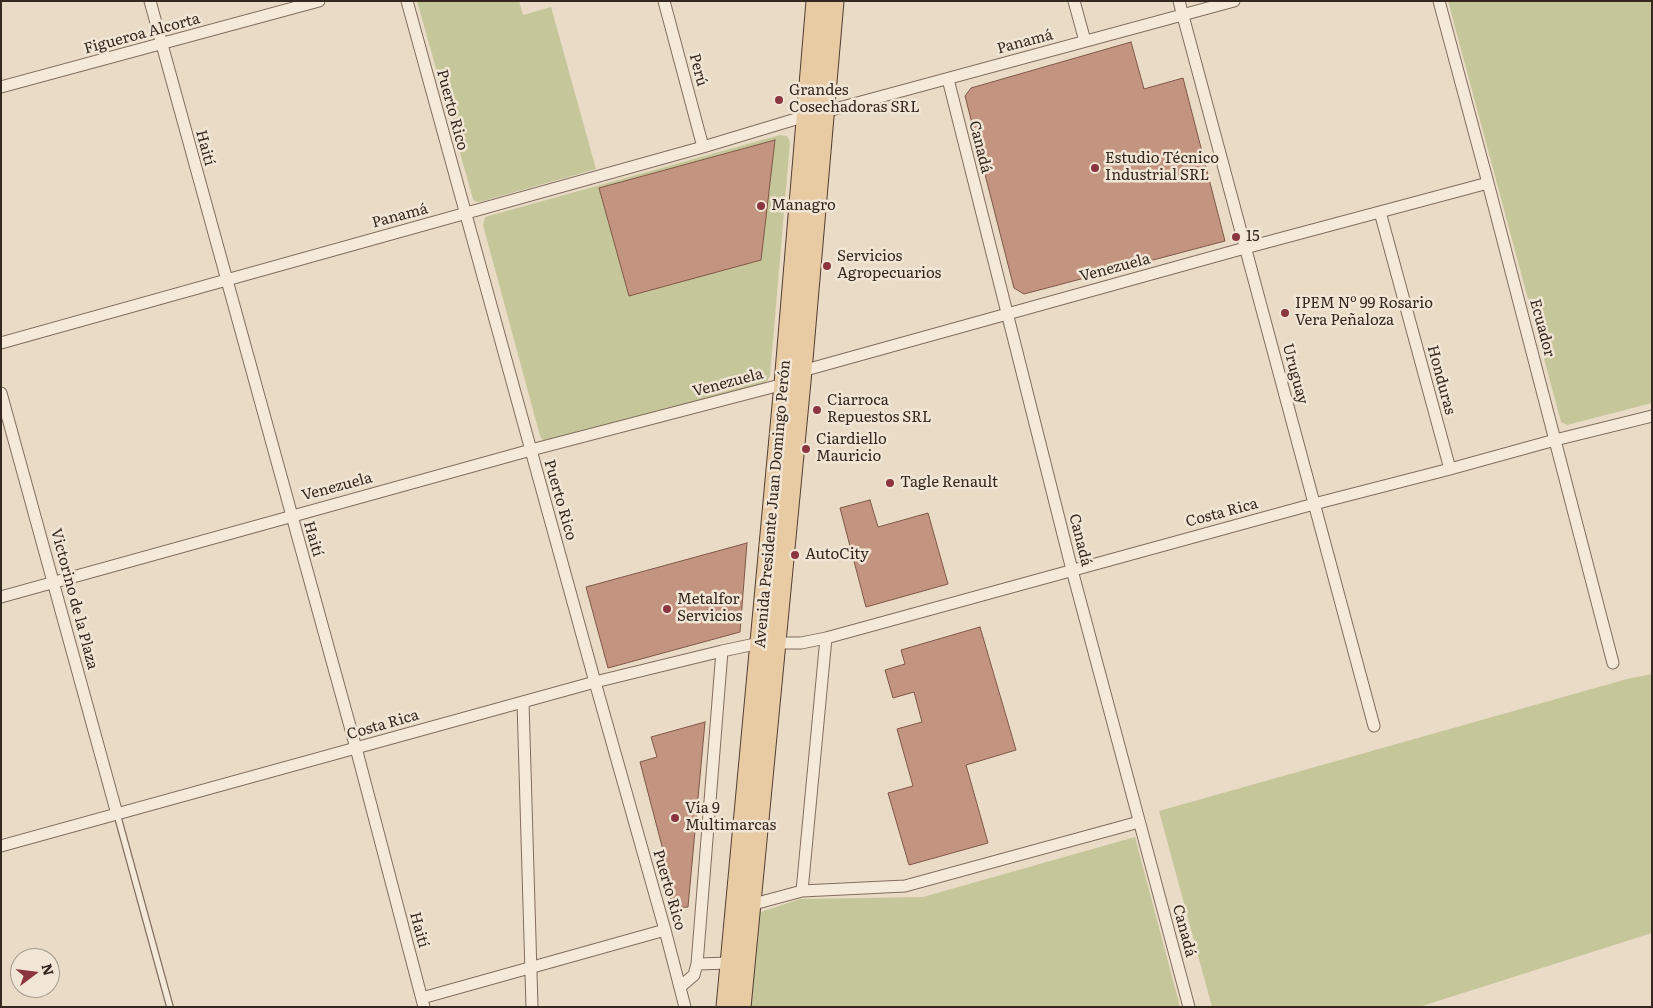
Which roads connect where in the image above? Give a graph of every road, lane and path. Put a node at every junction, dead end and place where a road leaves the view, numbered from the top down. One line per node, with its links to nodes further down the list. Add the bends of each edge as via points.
1 (150, 1): 13 (street, Haití)
2 (319, 1): 13 (street, Figueroa Alcorta)
3 (407, 1): 21 (street, Puerto Rico)
4 (664, 1): 18 (street, Perú)
5 (816, 1): 17 (main road, Avenida Presidente Juan Domingo Perón)
6 (834, 1): 16 (main road, Avenida Presidente Juan Domingo Perón)
7 (1074, 1): 12 (street)
8 (1178, 1): 11 (street, Uruguay)
9 (1234, 1): 11 (street, Panamá)
10 (1439, 1): 19 (street, Ecuador)
11 (1182, 15): 12 (street, Panamá); 22 (street, Uruguay)
12 (1085, 41): 14 (street, Panamá)
13 (162, 45): 15 (street, Figueroa Alcorta); 23 (street, Haití)
14 (948, 78): 16 (street, Panamá); 24 (street, Canadá)
15 (1, 87)
16 (824, 112): 26 (main road, Avenida Presidente Juan Domingo Perón)
17 (806, 116): 18 (street, Panamá); 27 (main road, Avenida Presidente Juan Domingo Perón)
18 (704, 147): 21 (street, Panamá)
19 (1488, 183): 20 (street, Venezuela); 30 (street, Ecuador)
20 (1380, 212): 22 (street, Venezuela); 32 (street, Honduras)
21 (465, 213): 23 (street, Panamá); 31 (street, Puerto Rico)
22 (1245, 248): 24 (street, Venezuela); 33 (street, Uruguay)
23 (226, 280): 25 (street, Panamá); 34 (street, Haití)
24 (1006, 313): 26 (street, Venezuela); 35 (street, Canadá)
25 (1, 343)
26 (802, 371): 27 (street, Venezuela); 39 (main road, Avenida Presidente Juan Domingo Perón)
27 (784, 384): 31 (street, Venezuela); 39 (main road, Avenida Presidente Juan Domingo Perón)
28 (1, 394): 36 (street, Victorino de la Plaza)
29 (1652, 416): 30 (street, Costa Rica)
30 (1555, 440): 32 (street, Costa Rica); 41 (street, Ecuador)
31 (531, 450): 34 (street, Venezuela); 42 (street, Puerto Rico)
32 (1450, 469): 33 (street, Costa Rica)
33 (1314, 504): 35 (street, Costa Rica); 44 (street, Uruguay)
34 (291, 516): 36 (street, Venezuela); 45 (street, Haití)
35 (1072, 570): 38 (street, Costa Rica); 47 (street, Canadá)
36 (54, 583): 37 (street, Venezuela); 46 (street, Victorino de la Plaza)
37 (1, 597)
38 (826, 638): 39 (street, Costa Rica, via 801,643); 49 (street)
39 (767, 643): 40 (street, Costa Rica); 50 (main road, Avenida Presidente Juan Domingo Perón); 52 (main road, Avenida Presidente Juan Domingo Perón)
40 (722, 651): 42 (street, Costa Rica); 53 (street)
41 (1613, 663)
42 (595, 682): 43 (street, Costa Rica); 51 (street, Puerto Rico)
43 (523, 702): 45 (street, Costa Rica); 54 (street)
44 (1374, 726)
45 (356, 748): 46 (street, Costa Rica); 56 (street, Haití)
46 (117, 814): 48 (street, Costa Rica); 57 (lane)
47 (1139, 822): 49 (street, via 905,886); 62 (street, Canadá)
48 (1, 846)
49 (802, 891): 50 (street)
50 (750, 905): 61 (main road, Avenida Presidente Juan Domingo Perón)
51 (665, 930): 54 (street); 55 (street, Puerto Rico)
52 (730, 963): 53 (street); 60 (main road, Avenida Presidente Juan Domingo Perón)
53 (697, 964): 55 (street, via 694,974)
54 (531, 967): 56 (street); 58 (street)
55 (680, 987): 59 (street, Puerto Rico)
56 (423, 1002)
57 (170, 1007)
58 (532, 1007)
59 (685, 1007)
60 (726, 1007)
61 (741, 1007)
62 (1189, 1007)

